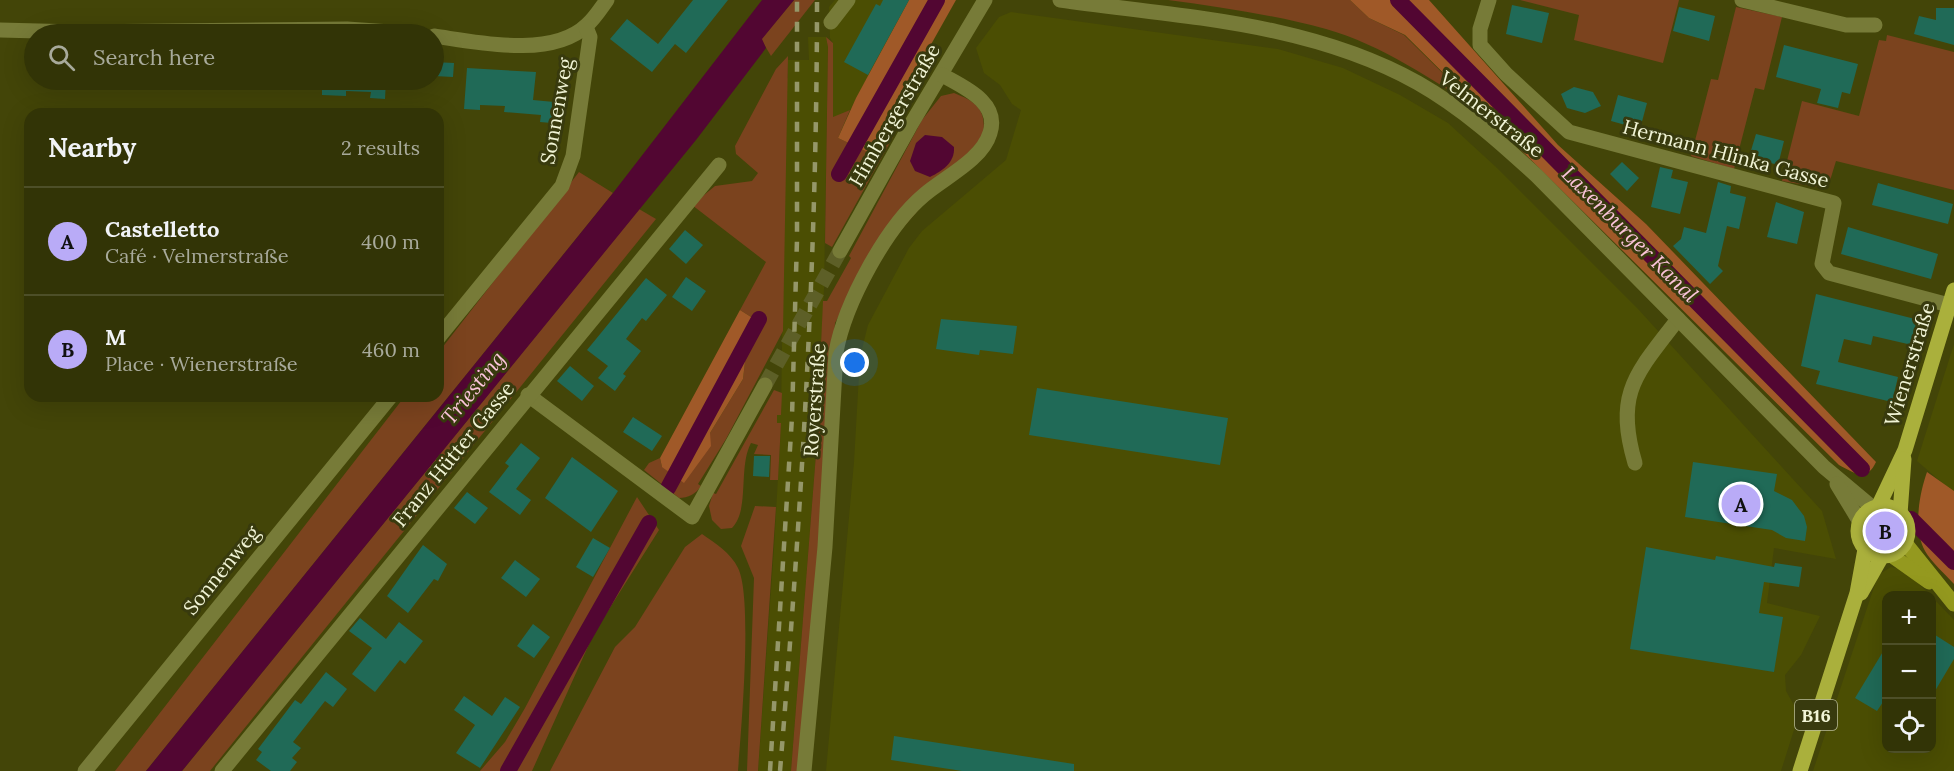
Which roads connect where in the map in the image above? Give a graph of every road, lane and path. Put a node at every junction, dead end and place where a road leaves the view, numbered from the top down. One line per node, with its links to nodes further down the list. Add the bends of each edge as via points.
1 (608, 0): 9 (street)
2 (848, 0): 7 (street)
3 (985, 0): 13 (street, Himbergerstraße)
4 (1060, 0): 18 (street, Velmerstraße, via 1276,31 1389,68 1437,95 1490,134 1537,176)
5 (1488, 0): 17 (street, Hermann Hlinka Gasse, via 1480,45 1569,132 1834,203 1822,264 1829,273)
6 (1742, 0): 8 (street, via 1846,25)
7 (831, 22)
8 (1875, 25)
9 (586, 27): 12 (street, via 565,38 515,47); 19 (street, Sonnenweg, via 590,37 573,156 562,186)
10 (0, 30): 11 (street)
11 (24, 31)
12 (444, 37)
13 (942, 75): 15 (street, Himbergerstraße); 37 (street, Royerstraße, via 985,103 991,115 991,131 976,154 899,220 849,305 841,327)
14 (719, 165): 21 (street, Franz Hütter Gasse)
15 (840, 251)
16 (1954, 290): 17 (main road, Wienerstraße)
17 (1949, 305): 23 (main road, Wienerstraße)
18 (1678, 319): 24 (street, via 1638,371 1626,406); 25 (street, Velmerstraße)
19 (444, 331)
20 (765, 386): 21 (street, via 692,517)
21 (528, 396): 36 (street, Franz Hütter Gasse)
22 (386, 402): 35 (street, Sonnenweg)
23 (1905, 450): 26 (main road, Wienerstraße); 27 (main road, Wienerstraße)
24 (1635, 463)
25 (1824, 467): 26 (street, Velmerstraße); 28 (street, Velmerstraße)
26 (1876, 508): 27 (main road, via 1890,508); 28 (main road)
27 (1900, 514): 29 (main road, via 1906,523)
28 (1860, 522): 30 (main road, B16, via 1858,536)
29 (1905, 543): 31 (main road, B16); 32 (main road)
30 (1865, 549): 31 (main road); 34 (main road, B16)
31 (1887, 555): 32 (main road); 34 (main road, B16, via 1861,594)
32 (1941, 591): 33 (main road)
33 (1954, 604)
34 (1847, 626): 38 (main road, B16)
35 (85, 771)
36 (222, 771)
37 (804, 771)
38 (1800, 771)

